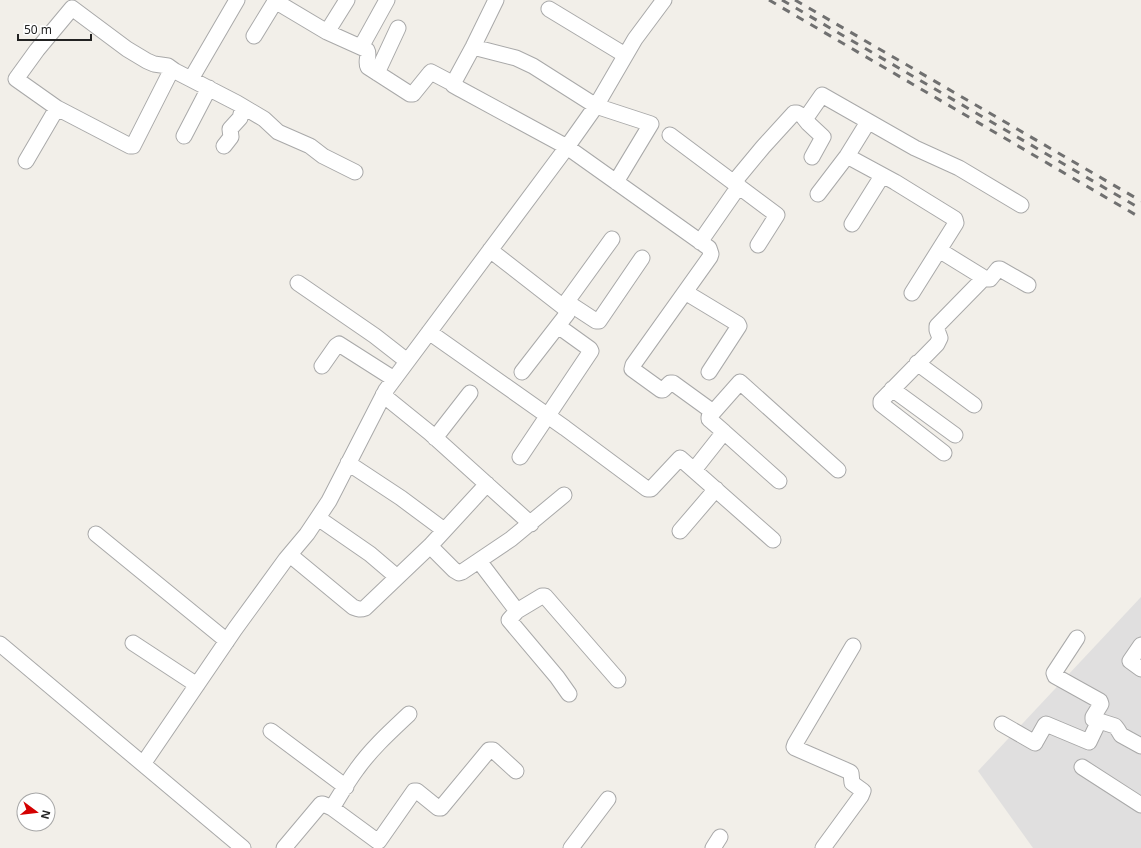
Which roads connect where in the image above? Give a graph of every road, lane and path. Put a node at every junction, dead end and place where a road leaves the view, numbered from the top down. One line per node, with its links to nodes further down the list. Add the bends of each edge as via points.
1 (238, 0): 16 (street)
2 (347, 0): 9 (street)
3 (387, 0): 11 (street)
4 (496, 0): 12 (street)
5 (664, 0): 13 (street)
6 (276, 1): 9 (street); 10 (street)
7 (549, 9): 13 (street)
8 (398, 28): 15 (street)
9 (327, 32): 11 (street)
10 (254, 36)
11 (361, 47): 15 (street, via 368,51 368,67)
12 (473, 47): 17 (street); 19 (street, via 528,63)
13 (625, 55): 19 (street)
14 (172, 69): 16 (street); 21 (street, via 133,146); 21 (street, via 146,61 70,8 16,79)
15 (377, 73): 17 (street, via 412,94 431,72)
16 (191, 79): 18 (street)
17 (452, 82): 27 (street, via 466,93)
18 (209, 88): 20 (street); 25 (street)
19 (596, 106): 27 (street); 33 (street, via 651,124)
20 (243, 107): 26 (street, via 240,118 230,129 231,137); 31 (street, via 267,121 278,132 310,146 323,156)
21 (57, 108): 30 (street)
22 (804, 118): 23 (street, via 822,94); 29 (street, via 824,137); 34 (street, via 794,113 763,147)
23 (868, 122): 28 (street); 36 (street, via 915,148 959,168)
24 (670, 135): 34 (street)
25 (184, 136)
26 (224, 146)
27 (567, 147): 33 (street); 41 (street)
28 (847, 156): 32 (street); 35 (street)
29 (812, 157)
30 (26, 161)
31 (355, 172)
32 (882, 176): 37 (street); 42 (street, via 955,219 956,223)
33 (616, 182): 39 (street)
34 (736, 184): 39 (street); 40 (street, via 777,215)
35 (818, 194)
36 (1021, 205)
37 (852, 224)
38 (612, 239): 49 (street)
39 (700, 242): 47 (street, via 711,250 710,257)
40 (758, 245)
41 (490, 250): 49 (street); 51 (street)
42 (939, 250): 44 (street); 48 (street)
43 (642, 258): 49 (street, via 598,321)
44 (984, 278): 46 (street, via 990,279 1000,269); 55 (street, via 937,326 939,341)
45 (298, 283): 52 (street)
46 (1028, 285)
47 (685, 292): 58 (street, via 738,324); 64 (street, via 632,369 661,390 673,383)
48 (912, 293)
49 (565, 304): 50 (street, via 567,313)
50 (558, 326): 57 (street); 65 (street, via 591,351)
51 (429, 332): 54 (street); 65 (street)
52 (375, 336): 53 (street); 54 (street)
53 (361, 358): 56 (street, via 338,344); 59 (street)
54 (407, 361): 59 (street)
55 (918, 363): 60 (street); 63 (street)
56 (322, 366)
57 (522, 372)
58 (709, 372)
59 (394, 379): 62 (street)
60 (892, 389): 67 (street); 69 (street, via 881,404)
61 (470, 392): 68 (street)
62 (383, 396): 68 (street); 71 (street)
63 (974, 405)
64 (713, 412): 66 (street, via 709,419); 73 (street, via 738,383 741,383)
65 (548, 416): 70 (street); 72 (street, via 647,489 651,489 679,458)
66 (724, 432): 72 (street); 74 (street)
67 (955, 436)
68 (435, 438): 75 (street)
69 (944, 452)
70 (520, 457)
71 (348, 462): 78 (street); 80 (street)
72 (694, 470): 76 (street)
73 (838, 470)
74 (779, 480)
75 (487, 484): 79 (street); 80 (street)
76 (716, 489): 81 (street); 83 (street)
77 (564, 495): 79 (street)
78 (318, 518): 85 (street); 87 (street, via 370,554)
79 (531, 524): 86 (street)
80 (444, 530): 84 (street)
81 (680, 531)
82 (96, 534): 90 (street)
83 (773, 540)
84 (430, 546): 86 (street, via 459,573); 87 (street)
85 (290, 555): 87 (street, via 362,610); 90 (street)
86 (479, 561): 88 (street)
87 (397, 577)
88 (517, 611): 96 (street, via 544,596); 98 (street, via 509,620)
89 (1077, 638): 100 (street, via 1054,675 1100,701 1101,704 1093,717)
90 (227, 641): 97 (street)
91 (133, 643): 97 (street)
92 (1141, 645): 95 (street, via 1130,661)
93 (852, 646): 114 (street, via 794,747 850,772 852,782 862,791)
94 (2, 647): 104 (street)
95 (1141, 669)
96 (618, 680)
97 (197, 685): 104 (street)
98 (569, 694)
99 (409, 714): 107 (street, via 369,754)
100 (1099, 721): 101 (street, via 1089,742 1046,724 1034,742); 103 (street, via 1115,726 1121,735)
101 (1002, 724)
102 (271, 731): 107 (street)
103 (1141, 746)
104 (143, 764): 111 (street)
105 (1082, 767): 109 (street)
106 (516, 771): 110 (street, via 493,750 489,750 441,808 417,791 414,792 379,841)
107 (346, 787): 110 (street)
108 (608, 799): 113 (street)
109 (1141, 805)
110 (332, 808): 112 (street, via 322,804)
111 (243, 848)
112 (284, 848)
113 (571, 848)
114 (823, 848)

